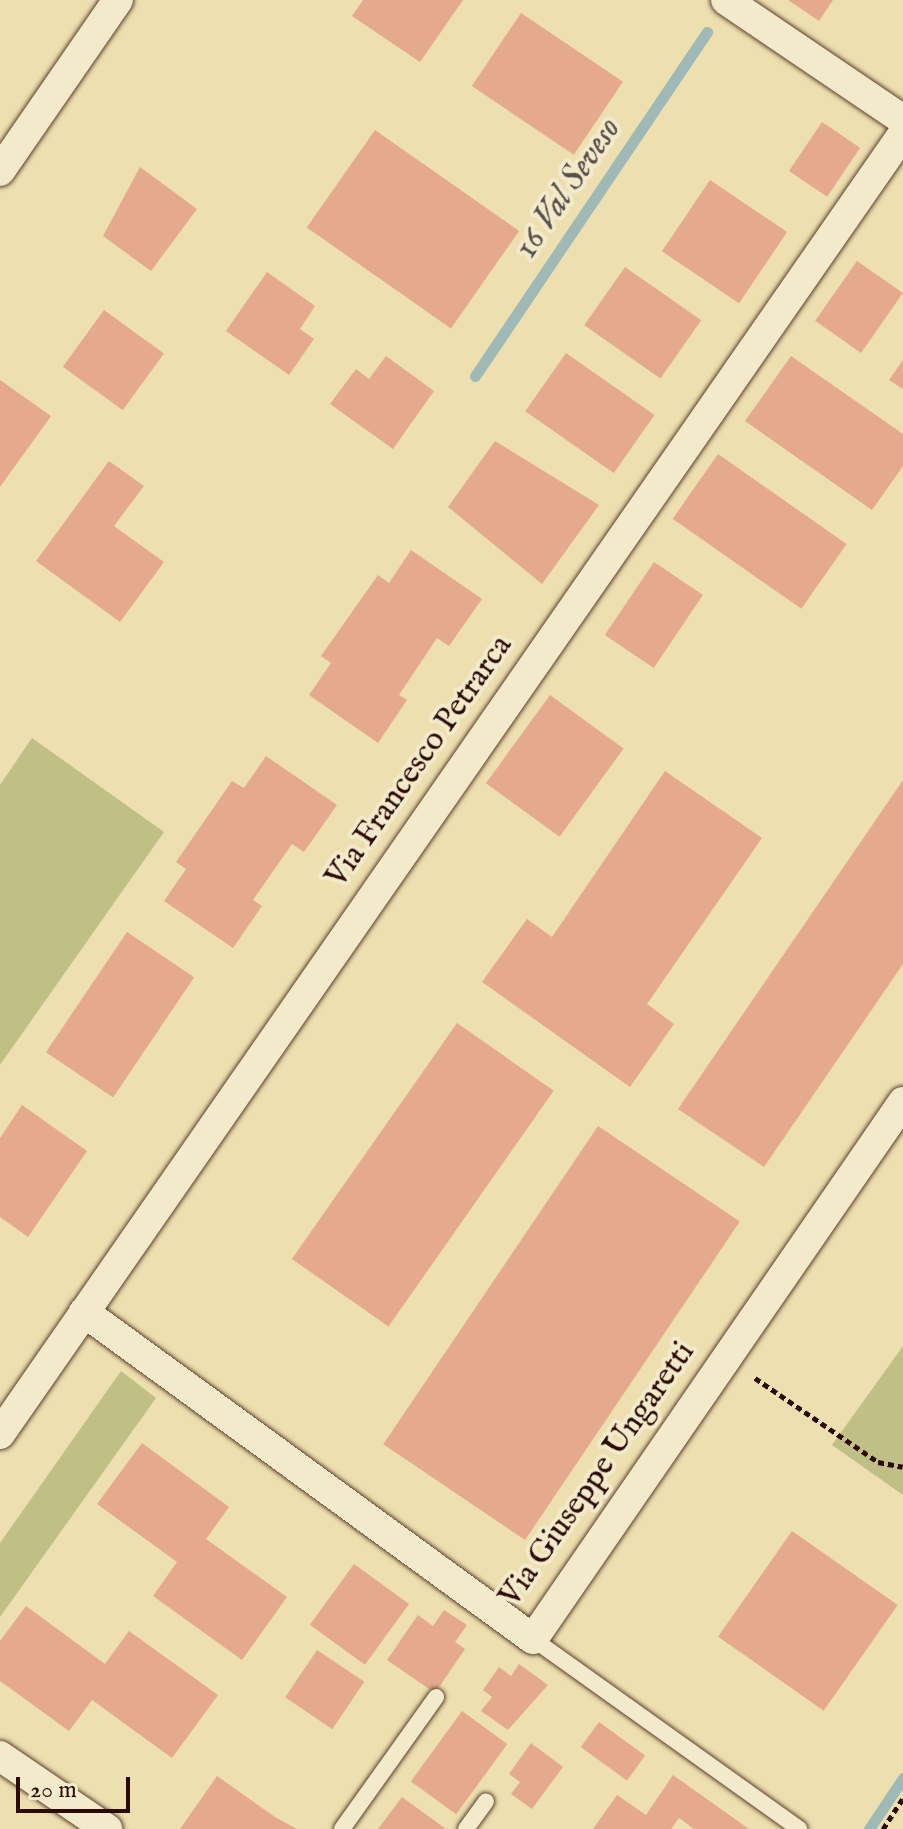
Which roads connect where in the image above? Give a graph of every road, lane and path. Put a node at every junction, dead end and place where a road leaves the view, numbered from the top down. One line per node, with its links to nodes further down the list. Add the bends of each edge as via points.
1 (118, 0): 5 (street)
2 (726, 0): 3 (street)
3 (903, 120)
4 (903, 134): 7 (street, Via Francesco Petrarca)
5 (0, 171)
6 (903, 1102): 8 (street, Via Giuseppe Ungaretti)
7 (84, 1312): 9 (street, Via Francesco Petrarca); 11 (street, Via Giuseppe Ungaretti)
8 (726, 1357): 10 (path, via 863,1453); 11 (street, Via Giuseppe Ungaretti)
9 (0, 1434)
10 (903, 1467)
11 (533, 1639): 19 (lane)
12 (436, 1697): 17 (lane)
13 (0, 1756): 16 (street)
14 (903, 1798): 20 (path)
15 (486, 1801): 18 (lane)
16 (107, 1829)
17 (342, 1829)
18 (466, 1829)
19 (799, 1829)
20 (883, 1829)

